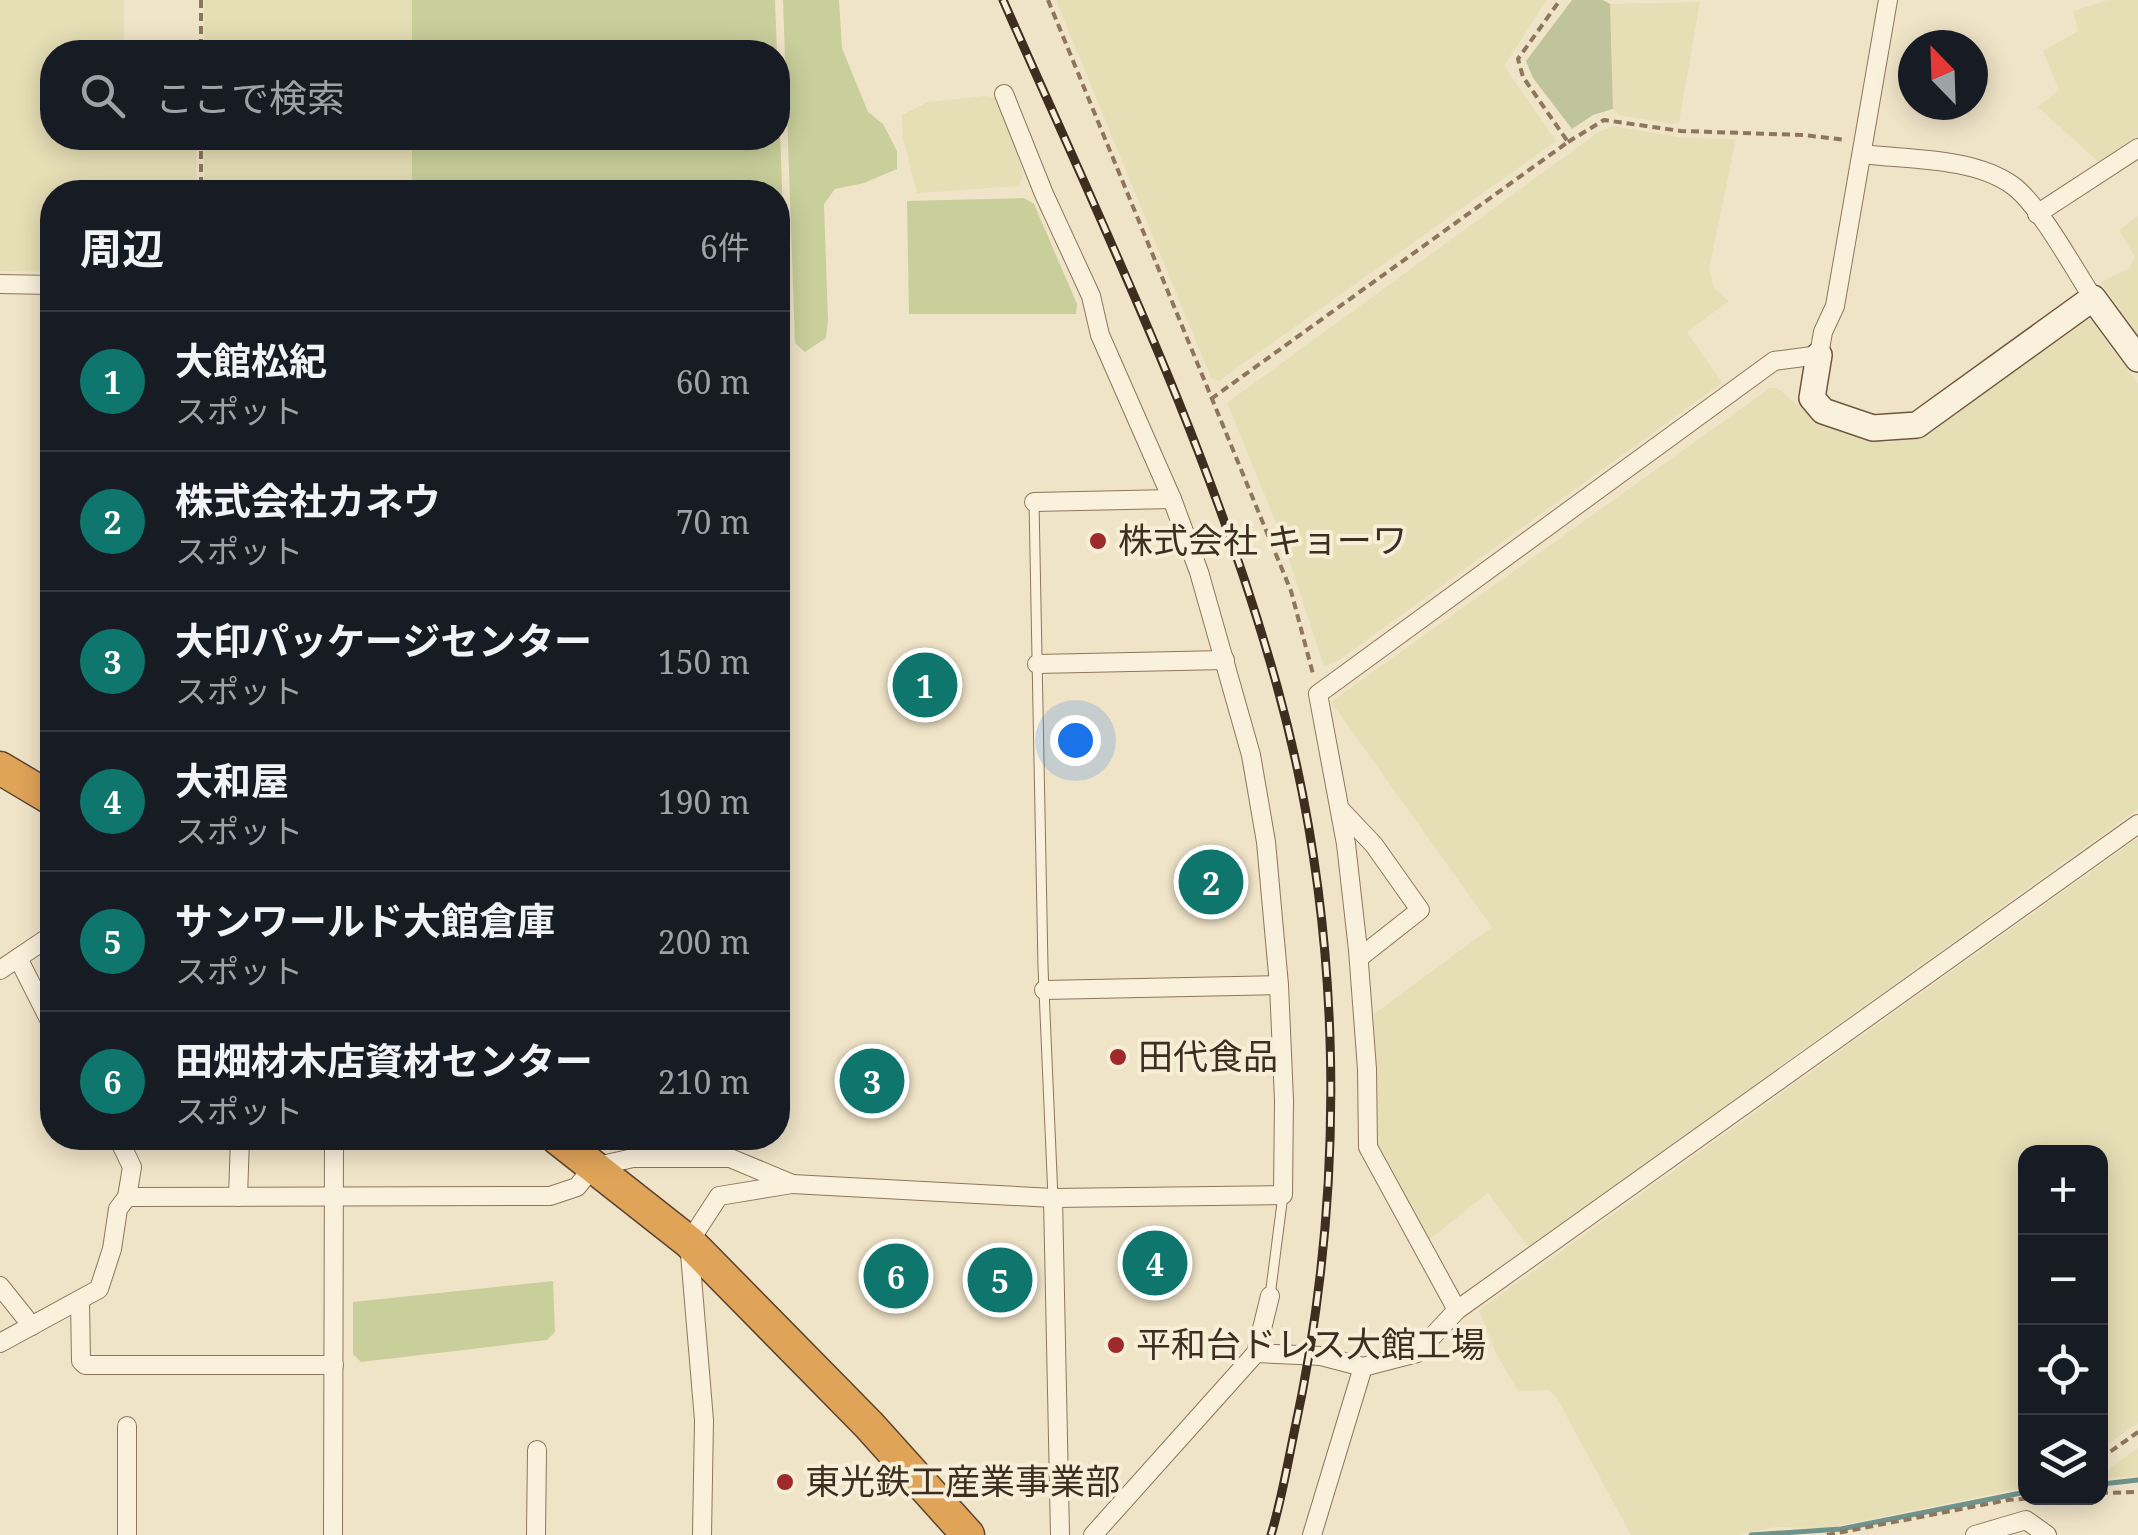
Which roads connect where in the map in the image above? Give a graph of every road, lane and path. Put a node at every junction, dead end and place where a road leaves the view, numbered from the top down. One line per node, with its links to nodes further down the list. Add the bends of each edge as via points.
1 (200, 0): 5 (path)
2 (1048, 0): 18 (path)
3 (1560, 0): 7 (path, via 1518,58)
4 (1888, 0): 8 (street)
5 (201, 40)
6 (1004, 94): 19 (street)
7 (1568, 142): 8 (path, via 1604,120 1681,131 1803,135); 18 (path)
8 (1864, 148): 12 (street, via 1976,168 2014,186); 16 (street, via 1835,306)
9 (2138, 148): 12 (street)
10 (201, 150): 11 (path)
11 (201, 180)
12 (2037, 214): 15 (street)
13 (0, 284): 14 (street)
14 (40, 284)
15 (2093, 298): 16 (street, via 1917,425 1873,428 1823,412 1812,398); 17 (street)
16 (1819, 355): 23 (street, via 1774,361)
17 (2138, 360)
18 (1211, 399): 23 (path, via 1291,591)
19 (1172, 499): 20 (street); 21 (street)
20 (1034, 502): 22 (lane)
21 (1226, 660): 22 (street); 32 (street, via 1263,824)
22 (1037, 664): 33 (lane)
23 (1318, 694): 26 (street)
24 (2, 771): 25 (highway)
25 (40, 792)
26 (1339, 808): 30 (street); 30 (street, via 1420,910)
27 (2138, 824): 50 (street)
28 (40, 943): 29 (street)
29 (18, 958): 31 (street); 34 (street)
30 (1359, 958): 50 (street, via 1368,1147)
31 (0, 970)
32 (1280, 985): 33 (street); 41 (street)
33 (1044, 990): 45 (lane)
34 (40, 1001)
35 (124, 1150): 42 (street, via 132,1166)
36 (240, 1150): 43 (street)
37 (334, 1150): 44 (street)
38 (572, 1150): 39 (highway)
39 (593, 1167): 40 (street, via 633,1158 730,1158); 44 (street, via 576,1186 550,1196); 46 (highway)
40 (792, 1184): 45 (street); 46 (street, via 719,1196)
41 (1283, 1195): 45 (street); 48 (lane)
42 (128, 1196): 43 (street); 49 (street, via 118,1209 99,1289)
43 (238, 1197): 44 (street)
44 (334, 1198): 54 (street)
45 (1053, 1198): 68 (street)
46 (688, 1242): 66 (street, via 704,1420); 67 (highway)
47 (0, 1286): 51 (street)
48 (1270, 1296): 53 (street)
49 (80, 1301): 51 (street); 54 (street, via 86,1365)
50 (1457, 1310): 55 (street, via 1417,1354)
51 (32, 1326): 52 (street)
52 (0, 1343)
53 (1256, 1352): 55 (street, via 1322,1356); 69 (street)
54 (334, 1365): 64 (street)
55 (1364, 1367): 70 (street)
56 (127, 1426): 63 (street)
57 (2138, 1432): 59 (path)
58 (537, 1450): 65 (street)
59 (2108, 1453)
60 (2138, 1492): 61 (path)
61 (2108, 1494)
62 (2018, 1499): 71 (path)
63 (127, 1535)
64 (333, 1535)
65 (536, 1535)
66 (702, 1535)
67 (968, 1535)
68 (1060, 1535)
69 (1093, 1535)
70 (1312, 1535)
71 (1827, 1535)
72 (1976, 1535): 73 (street, via 2026,1520)
73 (2047, 1535)

